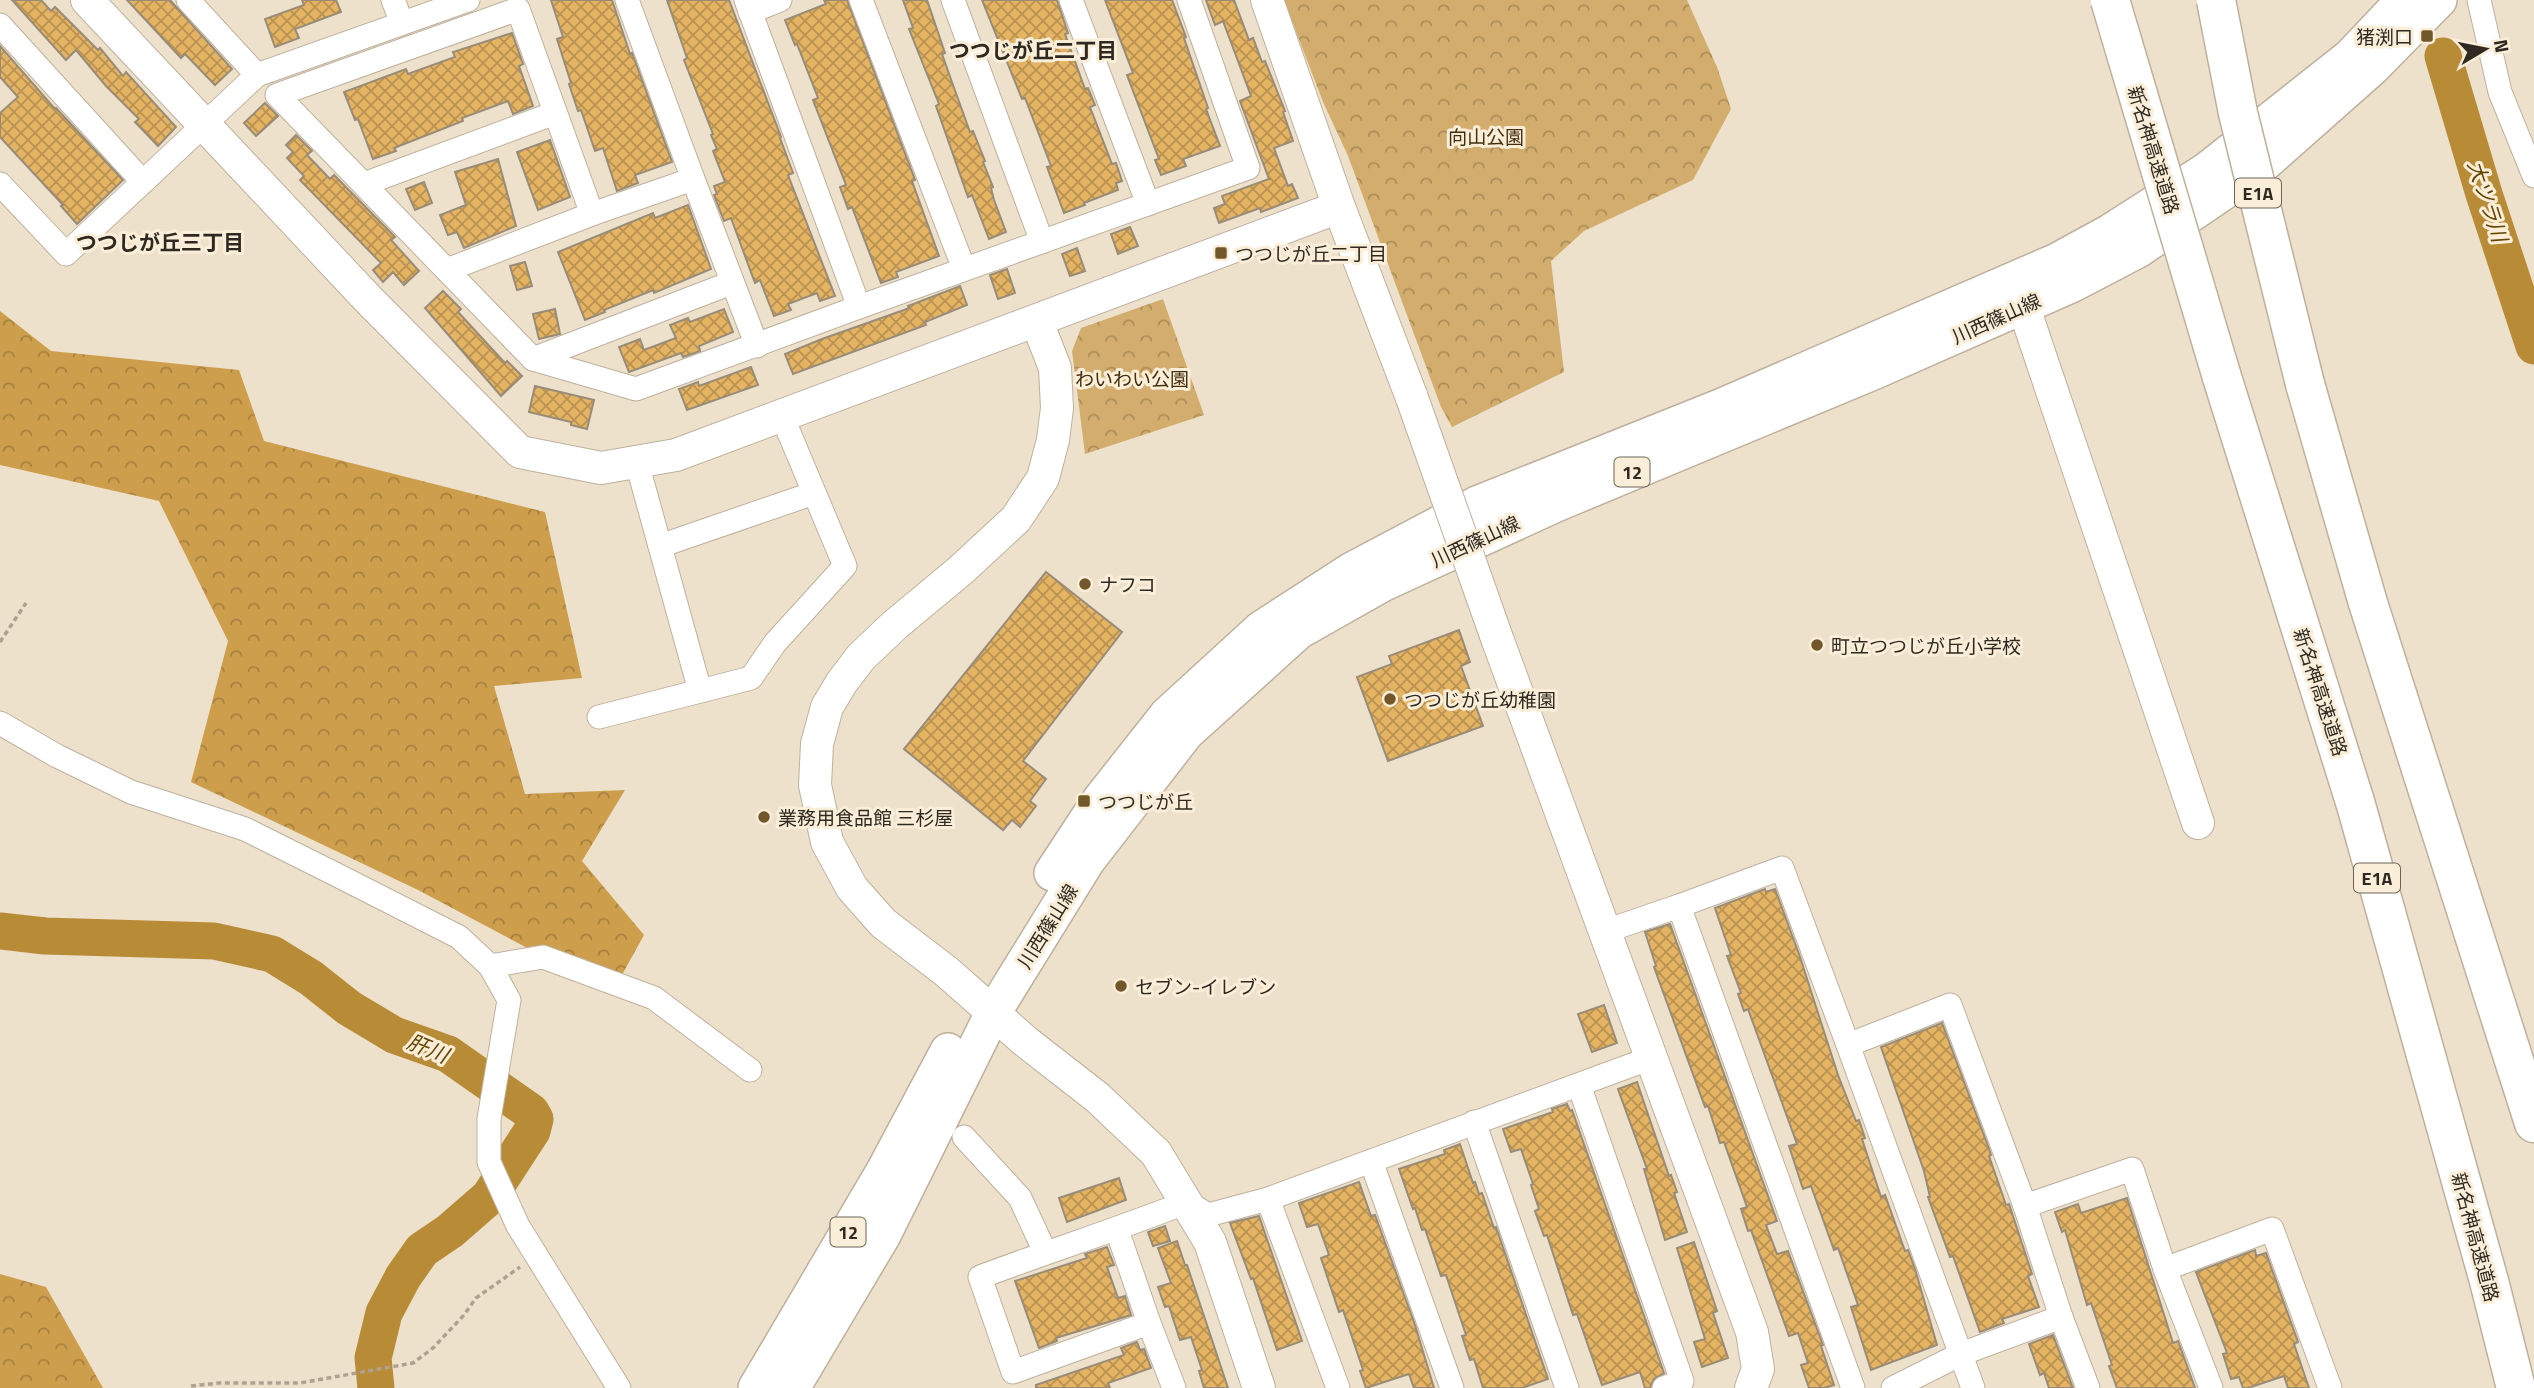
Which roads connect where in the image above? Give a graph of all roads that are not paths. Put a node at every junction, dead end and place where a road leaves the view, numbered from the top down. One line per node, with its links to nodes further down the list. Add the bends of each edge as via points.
1 (87, 0): 22 (street)
2 (188, 0): 20 (street)
3 (393, 0): 18 (street)
4 (468, 0): 18 (street)
5 (627, 0): 24 (street)
6 (780, 0): 17 (street)
7 (860, 0): 32 (street)
8 (953, 0): 31 (street)
9 (1071, 0): 28 (street)
10 (1189, 0): 28 (street, via 1248,168)
11 (1267, 0): 29 (street)
12 (2110, 0): 86 (highway, 新名神高速道路 / E1A, bridge, via 2356,805)
13 (2216, 0): 58 (highway, E1A, bridge, via 2238,113 2305,384 2368,603)
14 (2404, 0): 51 (main road, 川西篠山線 / 12, via 2350,57 2229,153 2110,232 2057,261 1720,407 1477,504 1352,570 1261,629 1167,715 1109,789 1061,858)
15 (2439, 0): 35 (main road, 川西篠山線 / 12, via 2372,68 2259,168 2138,250)
16 (2479, 0): 23 (street, via 2500,92)
17 (748, 6): 36 (street)
18 (402, 23): 20 (street)
19 (0, 25): 25 (street)
20 (257, 75): 22 (street)
21 (555, 113): 27 (street); 27 (street, via 518,9 277,95); 30 (street)
22 (204, 124): 25 (street); 41 (street, via 520,452 601,468)
23 (2534, 176)
24 (693, 179): 30 (street); 34 (street)
25 (143, 182): 26 (street, via 66,254)
26 (0, 184)
27 (364, 184): 33 (street)
28 (1148, 204): 31 (street)
29 (1339, 207): 37 (street); 49 (street, bridge)
30 (592, 214): 33 (street)
31 (1042, 242): 32 (street)
32 (964, 269): 36 (street)
33 (447, 270): 39 (street)
34 (731, 283): 38 (street); 39 (street)
35 (2023, 305): 47 (street); 51 (main road, 川西篠山線 / 12, via 1556,504 1384,583 1299,631 1186,733)
36 (859, 307): 38 (street)
37 (1037, 322): 40 (street); 51 (street, via 1055,368 1057,408 1043,478 1016,519 861,657 827,707 817,744 816,785 827,842 852,888 883,923)
38 (757, 346): 39 (street, via 636,389)
39 (533, 359)
40 (782, 416): 41 (street, via 676,455); 42 (street)
41 (637, 463): 43 (street)
42 (814, 493): 43 (street); 44 (street, via 845,566 775,643 751,678)
43 (660, 546): 44 (street)
44 (700, 691): 45 (street)
45 (599, 717)
46 (0, 723): 50 (street, via 57,757 131,792 244,829 335,874 459,937)
47 (2198, 823)
48 (1679, 906): 49 (street); 52 (street, via 1782,867); 80 (street)
49 (1606, 931): 53 (street)
50 (490, 966): 54 (street, via 543,957 654,998); 70 (street, via 509,1000 489,1119 489,1162 518,1226)
51 (984, 1005): 55 (main road, 川西篠山線 / 12); 62 (street, via 1098,1098 1156,1153)
52 (1848, 1045): 63 (street, via 1950,1005); 69 (street)
53 (1651, 1058): 56 (street); 79 (street, via 1752,1332 1758,1369)
54 (750, 1070)
55 (945, 1081): 71 (main road, 川西篠山線 / 12, via 884,1171); 72 (main road, 川西篠山線 / 12, via 883,1235)
56 (1579, 1085): 57 (street); 78 (street, via 1682,1381)
57 (1474, 1122): 60 (street); 77 (street)
58 (2534, 1123)
59 (964, 1137): 65 (street, via 1020,1198)
60 (1371, 1161): 61 (street); 76 (street)
61 (1268, 1199): 62 (street, via 1208,1215); 75 (street)
62 (1187, 1202): 64 (street); 74 (street, via 1210,1242)
63 (2025, 1206): 66 (street, via 2132,1170); 67 (street)
64 (1117, 1230): 65 (street); 68 (street)
65 (1045, 1252): 68 (street, via 980,1277 1013,1373)
66 (2165, 1269): 84 (street); 85 (street, via 2272,1229)
67 (2061, 1317): 69 (street); 83 (street)
68 (1149, 1323): 73 (street)
69 (1961, 1354): 81 (street); 82 (street)
70 (619, 1388)
71 (756, 1388)
72 (792, 1388)
73 (1174, 1388)
74 (1259, 1388)
75 (1338, 1388)
76 (1452, 1388)
77 (1567, 1388)
78 (1664, 1388)
79 (1751, 1388)
80 (1853, 1388)
81 (1893, 1388)
82 (1973, 1388)
83 (2088, 1388)
84 (2211, 1388)
85 (2330, 1388)
86 (2516, 1388)

